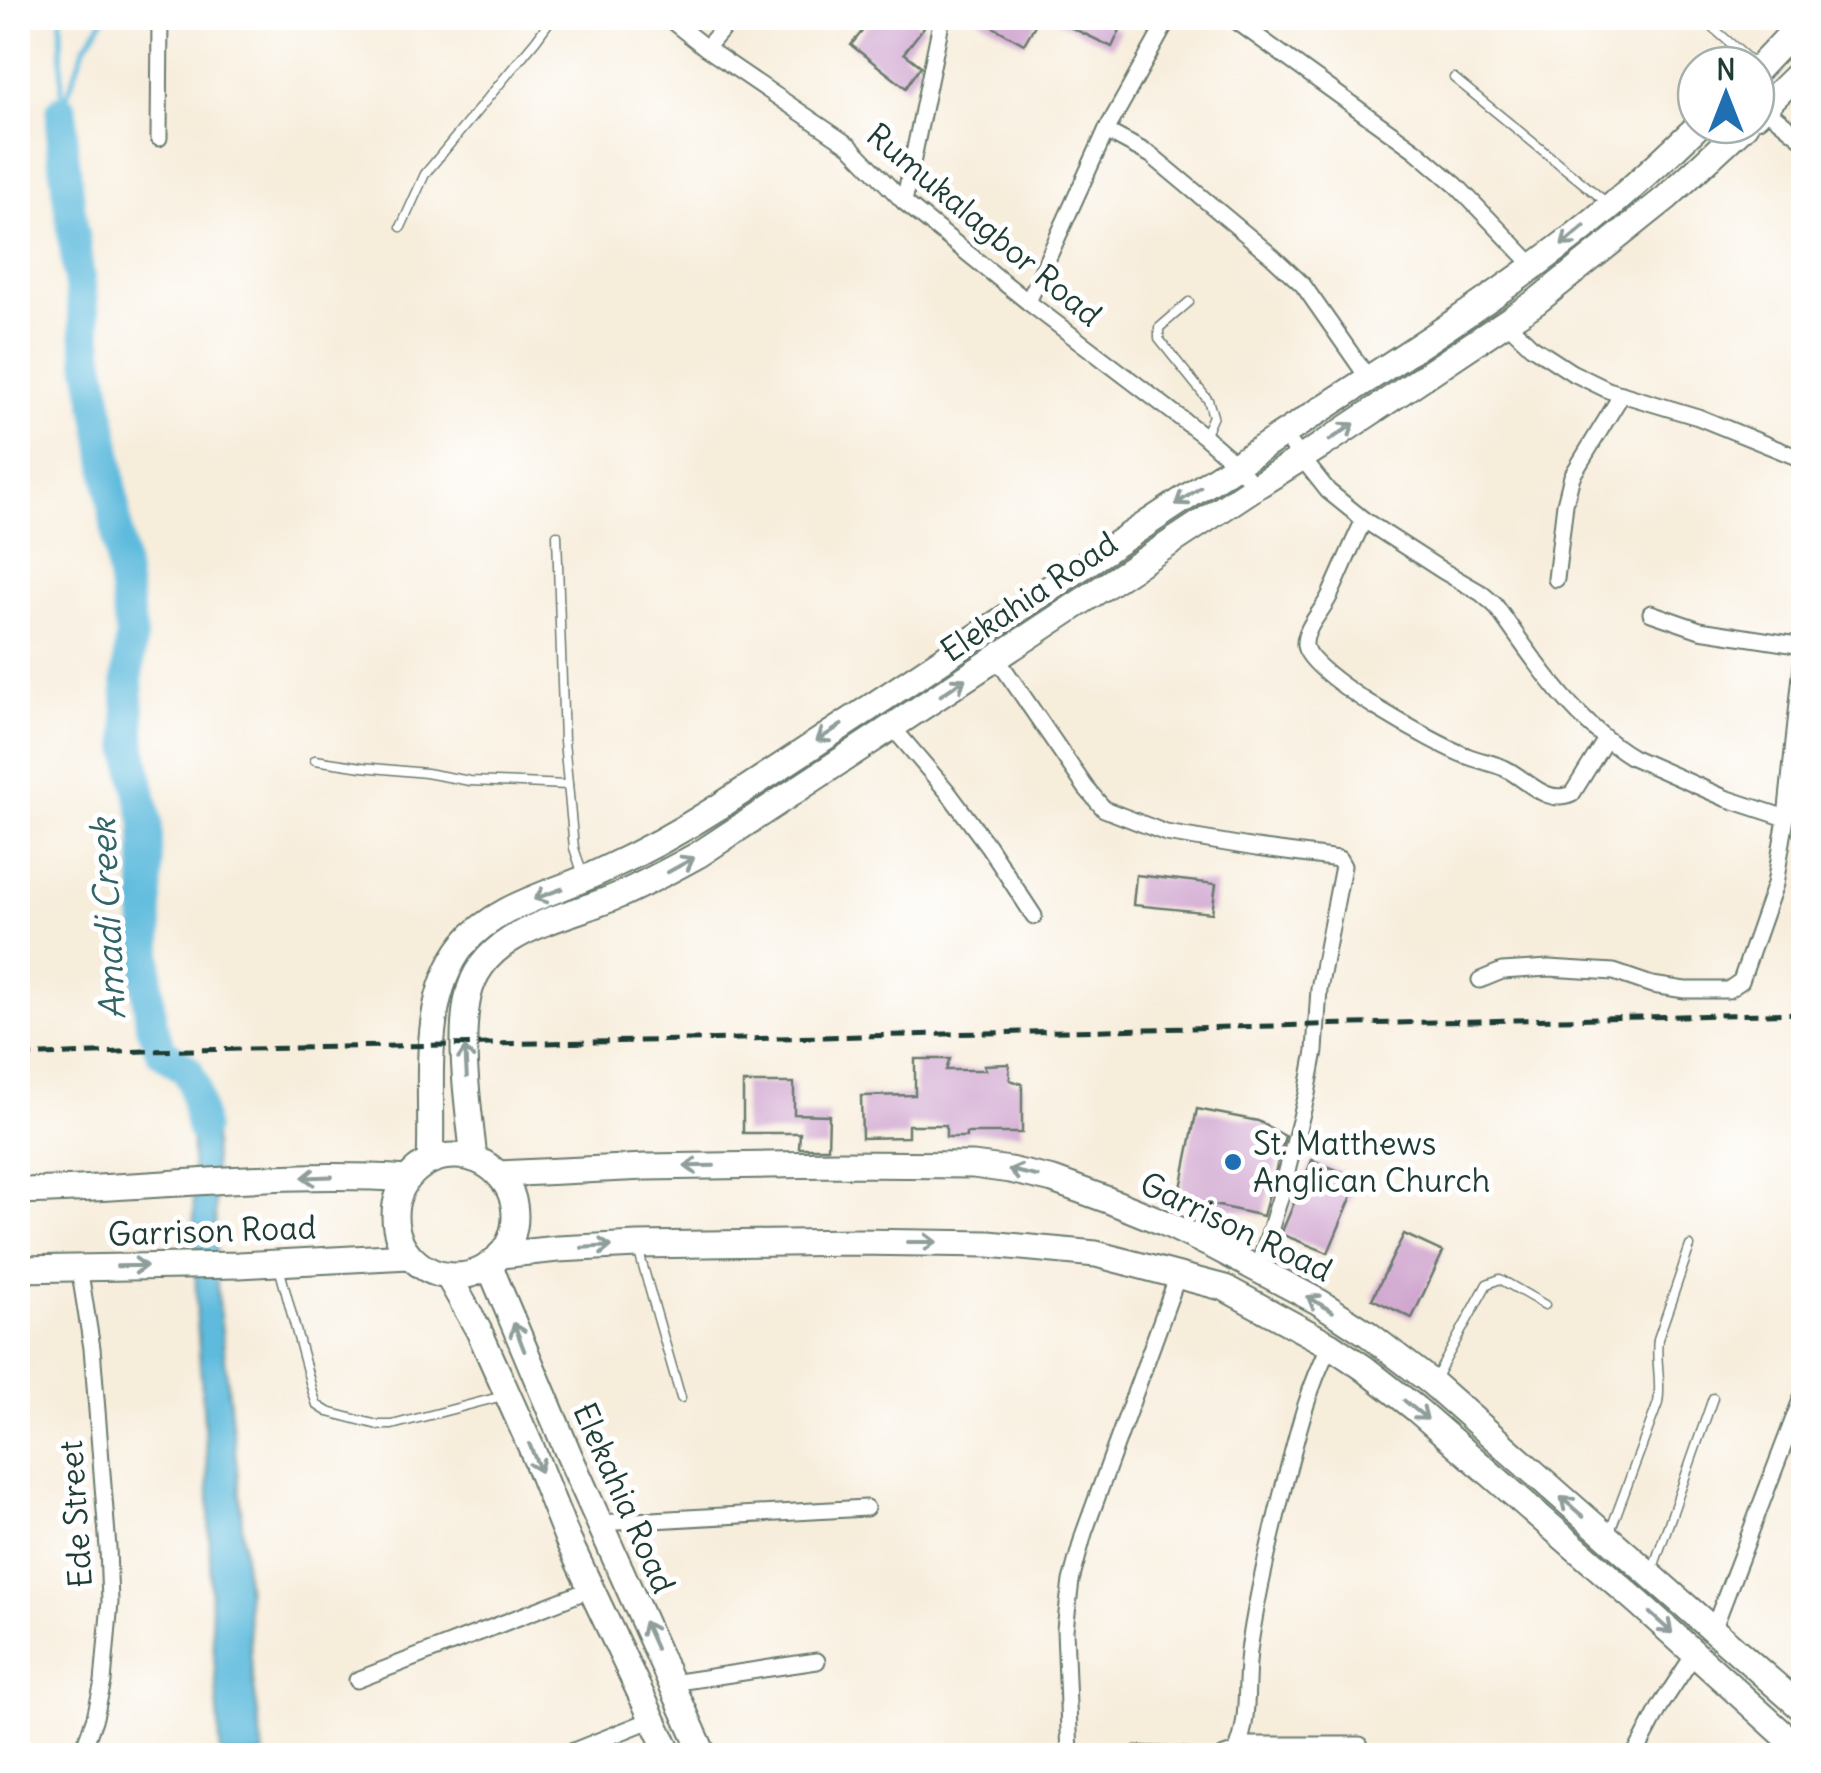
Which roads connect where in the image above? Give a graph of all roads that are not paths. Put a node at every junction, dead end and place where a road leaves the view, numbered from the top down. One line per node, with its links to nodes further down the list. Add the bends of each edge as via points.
1 (160, 18): 18 (street)
2 (552, 18): 24 (lane, via 425,174)
3 (668, 18): 12 (street, Rumukalagbor Road)
4 (732, 18): 12 (street)
5 (942, 18): 22 (street)
6 (1168, 18): 17 (street)
7 (1232, 18): 25 (street, via 1415,150)
8 (1702, 18): 10 (lane)
9 (1804, 20): 11 (main road)
10 (1732, 45)
11 (1776, 47)
12 (706, 48): 22 (street, Rumukalagbor Road, via 850,146)
13 (1804, 68): 15 (main road, Elekahia Road)
14 (1454, 78): 23 (lane)
15 (1776, 95)
16 (1776, 126): 19 (street)
17 (1106, 131): 26 (street); 29 (street, via 1151,155 1272,256 1302,286)
18 (158, 138)
19 (1804, 140)
20 (1677, 145): 23 (main road, Elekahia Road)
21 (1723, 145): 28 (main road, Elekahia Road)
22 (904, 202): 26 (street, Rumukalagbor Road)
23 (1610, 205): 25 (main road, Elekahia Road, one-way to 25)
24 (401, 227)
25 (1534, 266): 29 (main road, Elekahia Road)
26 (1028, 302): 32 (street, Rumukalagbor Road)
27 (1189, 302): 32 (lane, via 1157,333 1208,400 1213,416)
28 (1506, 322): 30 (street, via 1571,372); 33 (main road, Elekahia Road, one-way to 28)
29 (1368, 378): 31 (main road, Elekahia Road)
30 (1622, 394): 34 (street); 39 (street, via 1572,476)
31 (1283, 434): 33 (street); 35 (main road, Elekahia Road)
32 (1204, 436): 35 (street, Rumukalagbor Road)
33 (1302, 458): 36 (main road, Elekahia Road); 37 (street)
34 (1804, 460)
35 (1236, 464): 36 (street, Rumukalagbor Road); 48 (main road, Elekahia Road, one-way to 48, via 718,808)
36 (1254, 487): 42 (main road, Elekahia Road)
37 (1364, 520): 44 (street, via 1481,592 1566,700); 44 (street, via 1307,635 1315,663 1402,724 1550,796 1572,794)
38 (557, 536): 46 (lane)
39 (1556, 580)
40 (1651, 613): 41 (street, via 1700,630)
41 (1804, 646): 47 (street)
42 (996, 658): 43 (main road, Elekahia Road, one-way to 42); 63 (street, via 1104,809 1166,833 1339,859 1343,866 1307,1094)
43 (892, 728): 49 (street, via 968,818); 51 (main road, Elekahia Road, one-way to 43, via 464,1026 468,994 492,954 515,936 652,881)
44 (1606, 739): 47 (street, via 1725,798)
45 (315, 760): 46 (lane, via 470,781)
46 (568, 785): 48 (lane)
47 (1786, 818): 50 (street, via 1774,884 1735,987 1686,990 1614,972 1549,968 1502,971)
48 (584, 879): 52 (main road, Elekahia Road, one-way to 52, via 492,921 454,958 436,1005)
49 (1034, 916)
50 (1480, 980)
51 (474, 1159): 52 (main road); 53 (main road)
52 (430, 1161): 54 (main road)
53 (498, 1174): 59 (main road, via 515,1214 509,1243); 63 (main road, Garrison Road, one-way to 53, via 1108,1200 1053,1180 973,1165)
54 (407, 1179): 55 (main road, Garrison Road, one-way to 55); 58 (main road, via 394,1216)
55 (18, 1191)
56 (637, 1245): 59 (main road, Garrison Road, one-way to 56); 65 (main road, Garrison Road, one-way to 65, via 989,1244 1096,1254); 71 (lane)
57 (1690, 1246): 75 (lane, via 1658,1339 1658,1403)
58 (409, 1256): 60 (main road, Garrison Road); 64 (main road)
59 (495, 1260): 64 (main road, via 477,1272); 74 (main road, Elekahia Road, one-way to 59, via 530,1365)
60 (278, 1262): 61 (main road, Garrison Road, one-way to 60); 70 (lane, via 318,1405 328,1412 392,1425)
61 (78, 1267): 62 (main road, Garrison Road); 89 (street, Ede Street, via 92,1348 110,1602 103,1682)
62 (18, 1269)
63 (1258, 1270): 68 (main road, Garrison Road, one-way to 63, via 1335,1313)
64 (448, 1276): 70 (main road, Elekahia Road)
65 (1178, 1276): 67 (main road, Garrison Road, via 1225,1288); 93 (street, via 1072,1581 1065,1628)
66 (1545, 1305): 68 (lane, via 1500,1280 1487,1284)
67 (1330, 1345): 79 (main road, Garrison Road, one-way to 79, via 1486,1468); 85 (street, via 1302,1417 1263,1567)
68 (1432, 1382): 75 (main road, Garrison Road, one-way to 68)
69 (1804, 1392): 78 (street)
70 (507, 1394): 77 (main road, Elekahia Road, one-way to 77)
71 (681, 1398)
72 (1713, 1398): 76 (lane)
73 (866, 1508): 74 (street)
74 (600, 1523): 82 (main road, Elekahia Road, one-way to 74)
75 (1608, 1538): 76 (main road, Garrison Road)
76 (1650, 1576): 78 (main road, Garrison Road)
77 (591, 1590): 81 (street); 84 (main road, Elekahia Road)
78 (1713, 1630): 83 (main road, Garrison Road)
79 (1695, 1653): 87 (main road, Garrison Road); 96 (street)
80 (817, 1660): 82 (street)
81 (357, 1680)
82 (672, 1683): 92 (main road, Elekahia Road)
83 (1804, 1710)
84 (653, 1719): 90 (street); 91 (main road, Elekahia Road)
85 (1239, 1745): 86 (street); 95 (street)
86 (1360, 1745)
87 (1801, 1753)
88 (1138, 1754): 94 (street)
89 (81, 1756)
90 (561, 1756)
91 (670, 1756)
92 (704, 1756)
93 (1070, 1756)
94 (1184, 1756)
95 (1224, 1756)
96 (1632, 1756)

